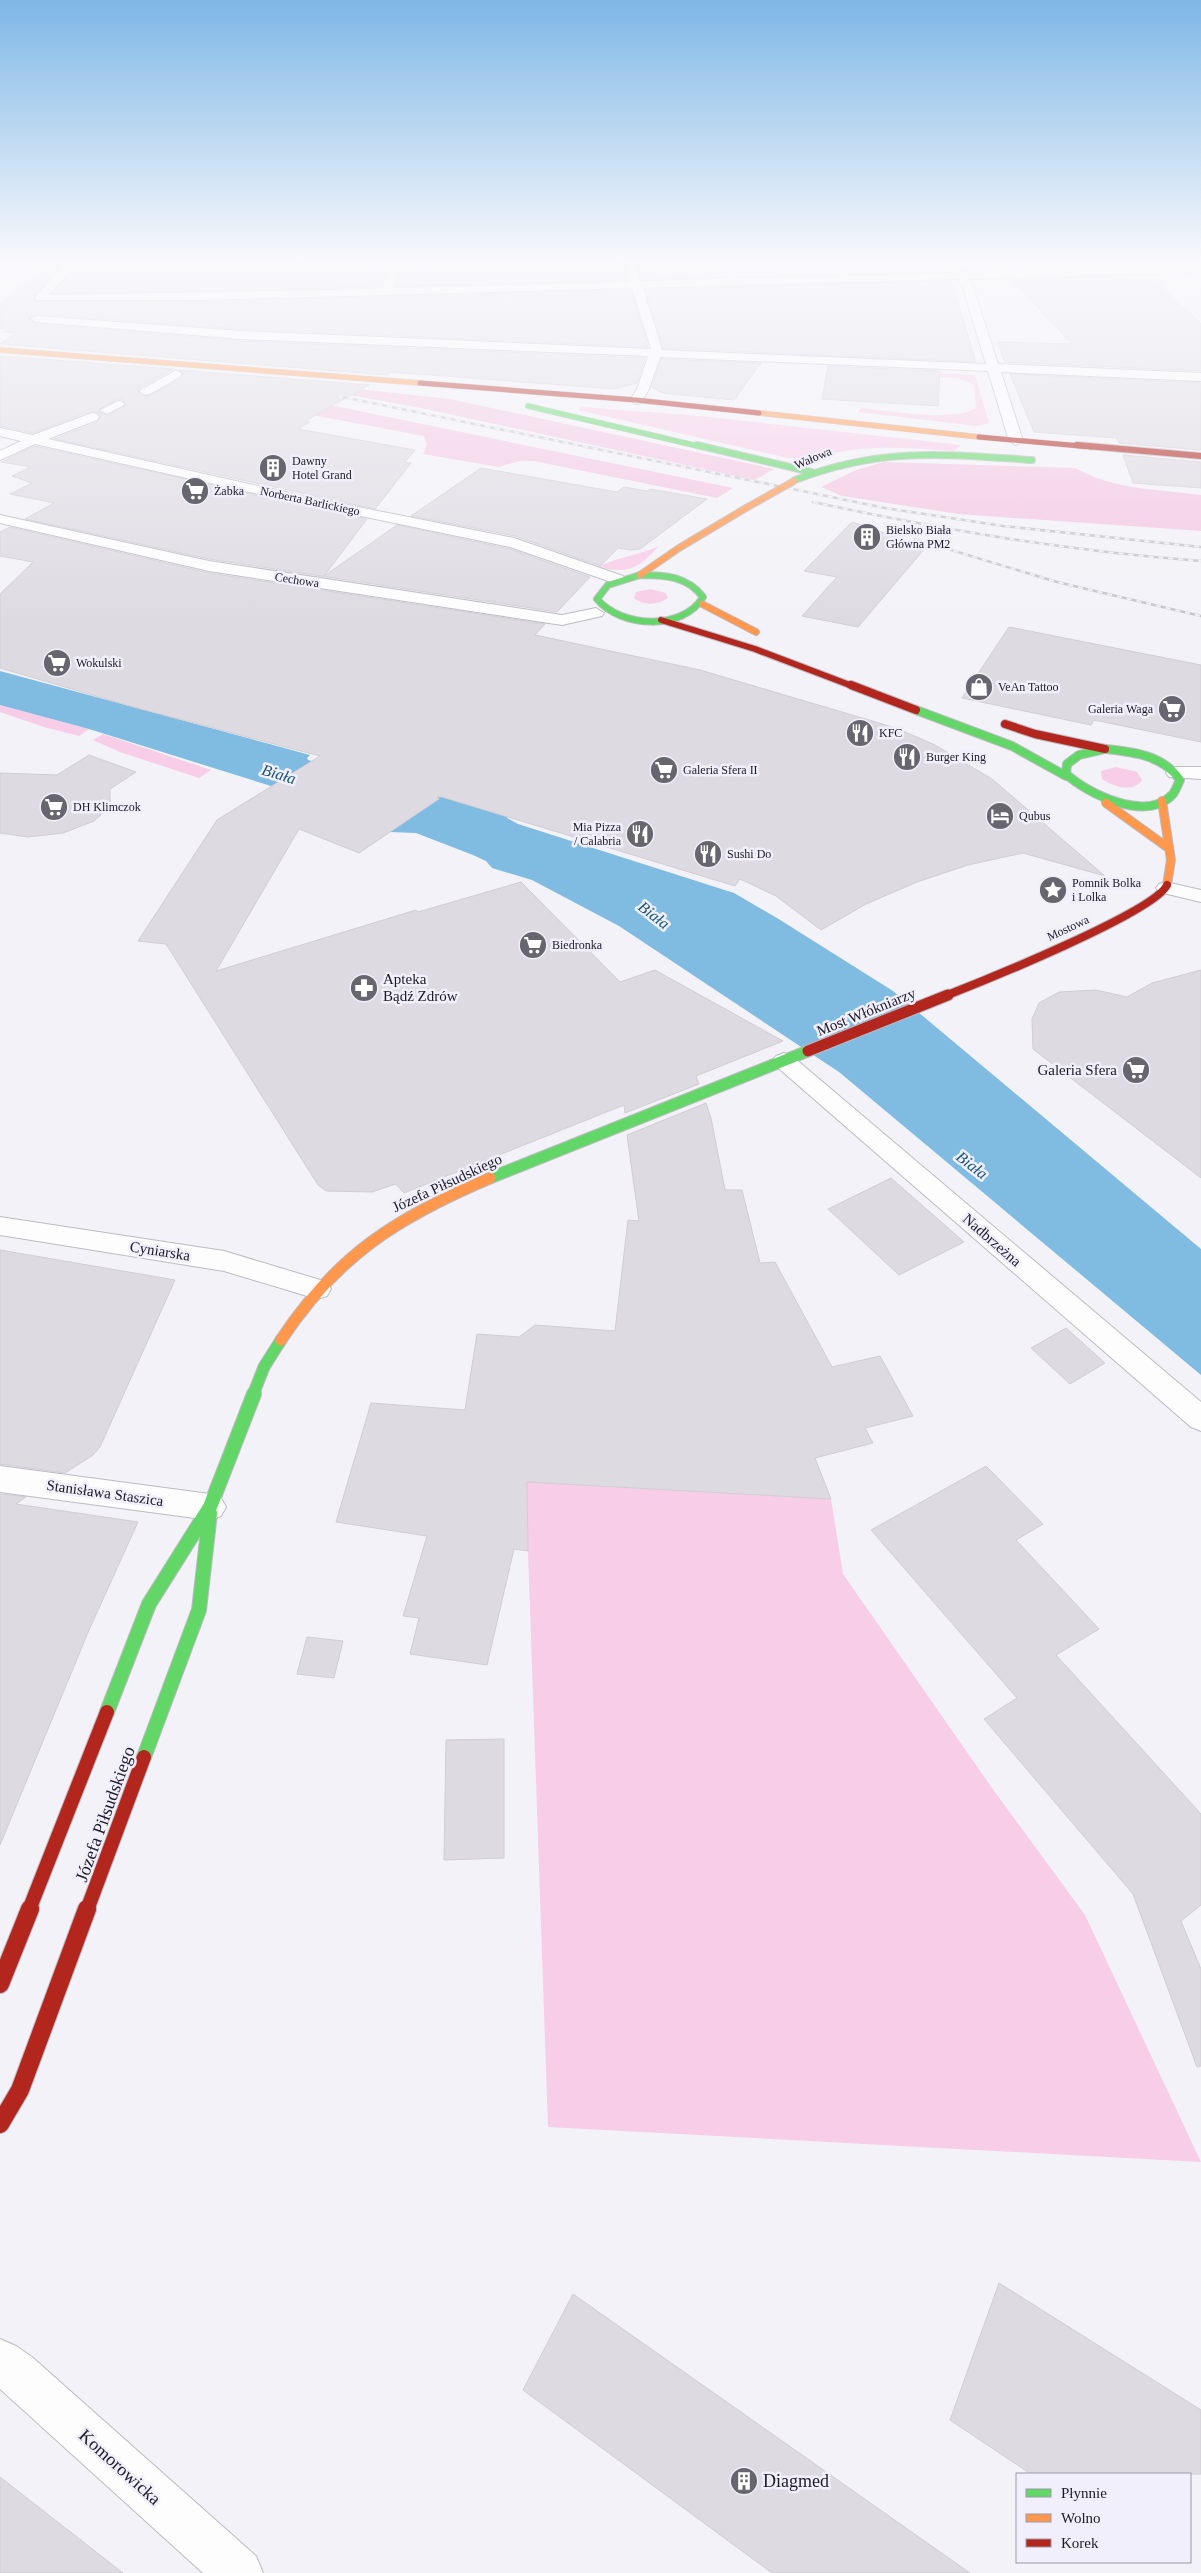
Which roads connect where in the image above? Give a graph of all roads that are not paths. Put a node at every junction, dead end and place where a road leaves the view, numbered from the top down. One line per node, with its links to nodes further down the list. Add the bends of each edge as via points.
1 (164, 380): 7 (street, via 119,404)
2 (376, 380): 5 (street); 13 (street, via 508,402)
3 (646, 380): 5 (street)
4 (996, 380): 8 (street)
5 (636, 400): 8 (street)
6 (0, 432): 7 (street, Norberta Barlickiego)
7 (33, 440): 9 (street); 17 (street, Norberta Barlickiego, via 514,543)
8 (1016, 441): 10 (street)
9 (0, 456)
10 (1201, 456): 12 (street)
11 (1048, 460): 13 (street, Wałowa, via 887,454 849,459)
12 (1143, 463)
13 (811, 472): 15 (street, Wałowa, bridge)
14 (0, 519): 20 (street, Cechowa, via 209,566 303,581 556,619)
15 (691, 543): 16 (street, Wałowa, via 664,556); 18 (street, via 686,548)
16 (640, 575): 17 (street); 18 (street, via 675,577)
17 (617, 579): 21 (street, via 599,591 597,598 601,605 624,617)
18 (690, 582): 19 (street, via 704,596)
19 (702, 604): 21 (street, via 693,612); 22 (street)
20 (596, 613)
21 (661, 620): 27 (street, via 725,637 1017,745 1045,759)
22 (763, 635)
23 (990, 718): 24 (street, via 1035,734)
24 (1105, 748): 25 (street, via 1155,758); 27 (street, via 1084,752 1069,760)
25 (1176, 773): 26 (street); 29 (street, via 1178,789)
26 (1201, 773)
27 (1066, 776): 28 (street, via 1073,786)
28 (1103, 801): 29 (street, via 1134,805); 30 (street)
29 (1162, 801): 30 (street)
30 (1167, 847): 31 (street, via 1171,860)
31 (1166, 888): 32 (street); 33 (street, Mostowa, via 1144,905 1106,926)
32 (1201, 896)
33 (938, 1000): 34 (street, Most Włókniarzy)
34 (794, 1056): 36 (street, Józefa Piłsudskiego, via 485,1180 409,1215 354,1252); 37 (street, Nadbrzeżna)
35 (0, 1226): 36 (street, Cyniarska, via 224,1261)
36 (317, 1289): 39 (street, Józefa Piłsudskiego, via 293,1318 264,1368)
37 (1201, 1419)
38 (0, 1479): 39 (street, Stanisława Staszica)
39 (210, 1507): 40 (street, Józefa Piłsudskiego, via 149,1604); 41 (street, Józefa Piłsudskiego, via 199,1610 20,2090)
40 (0, 1984)
41 (0, 2124)
42 (0, 2362): 43 (street, Komorowicka)
43 (239, 2573)

